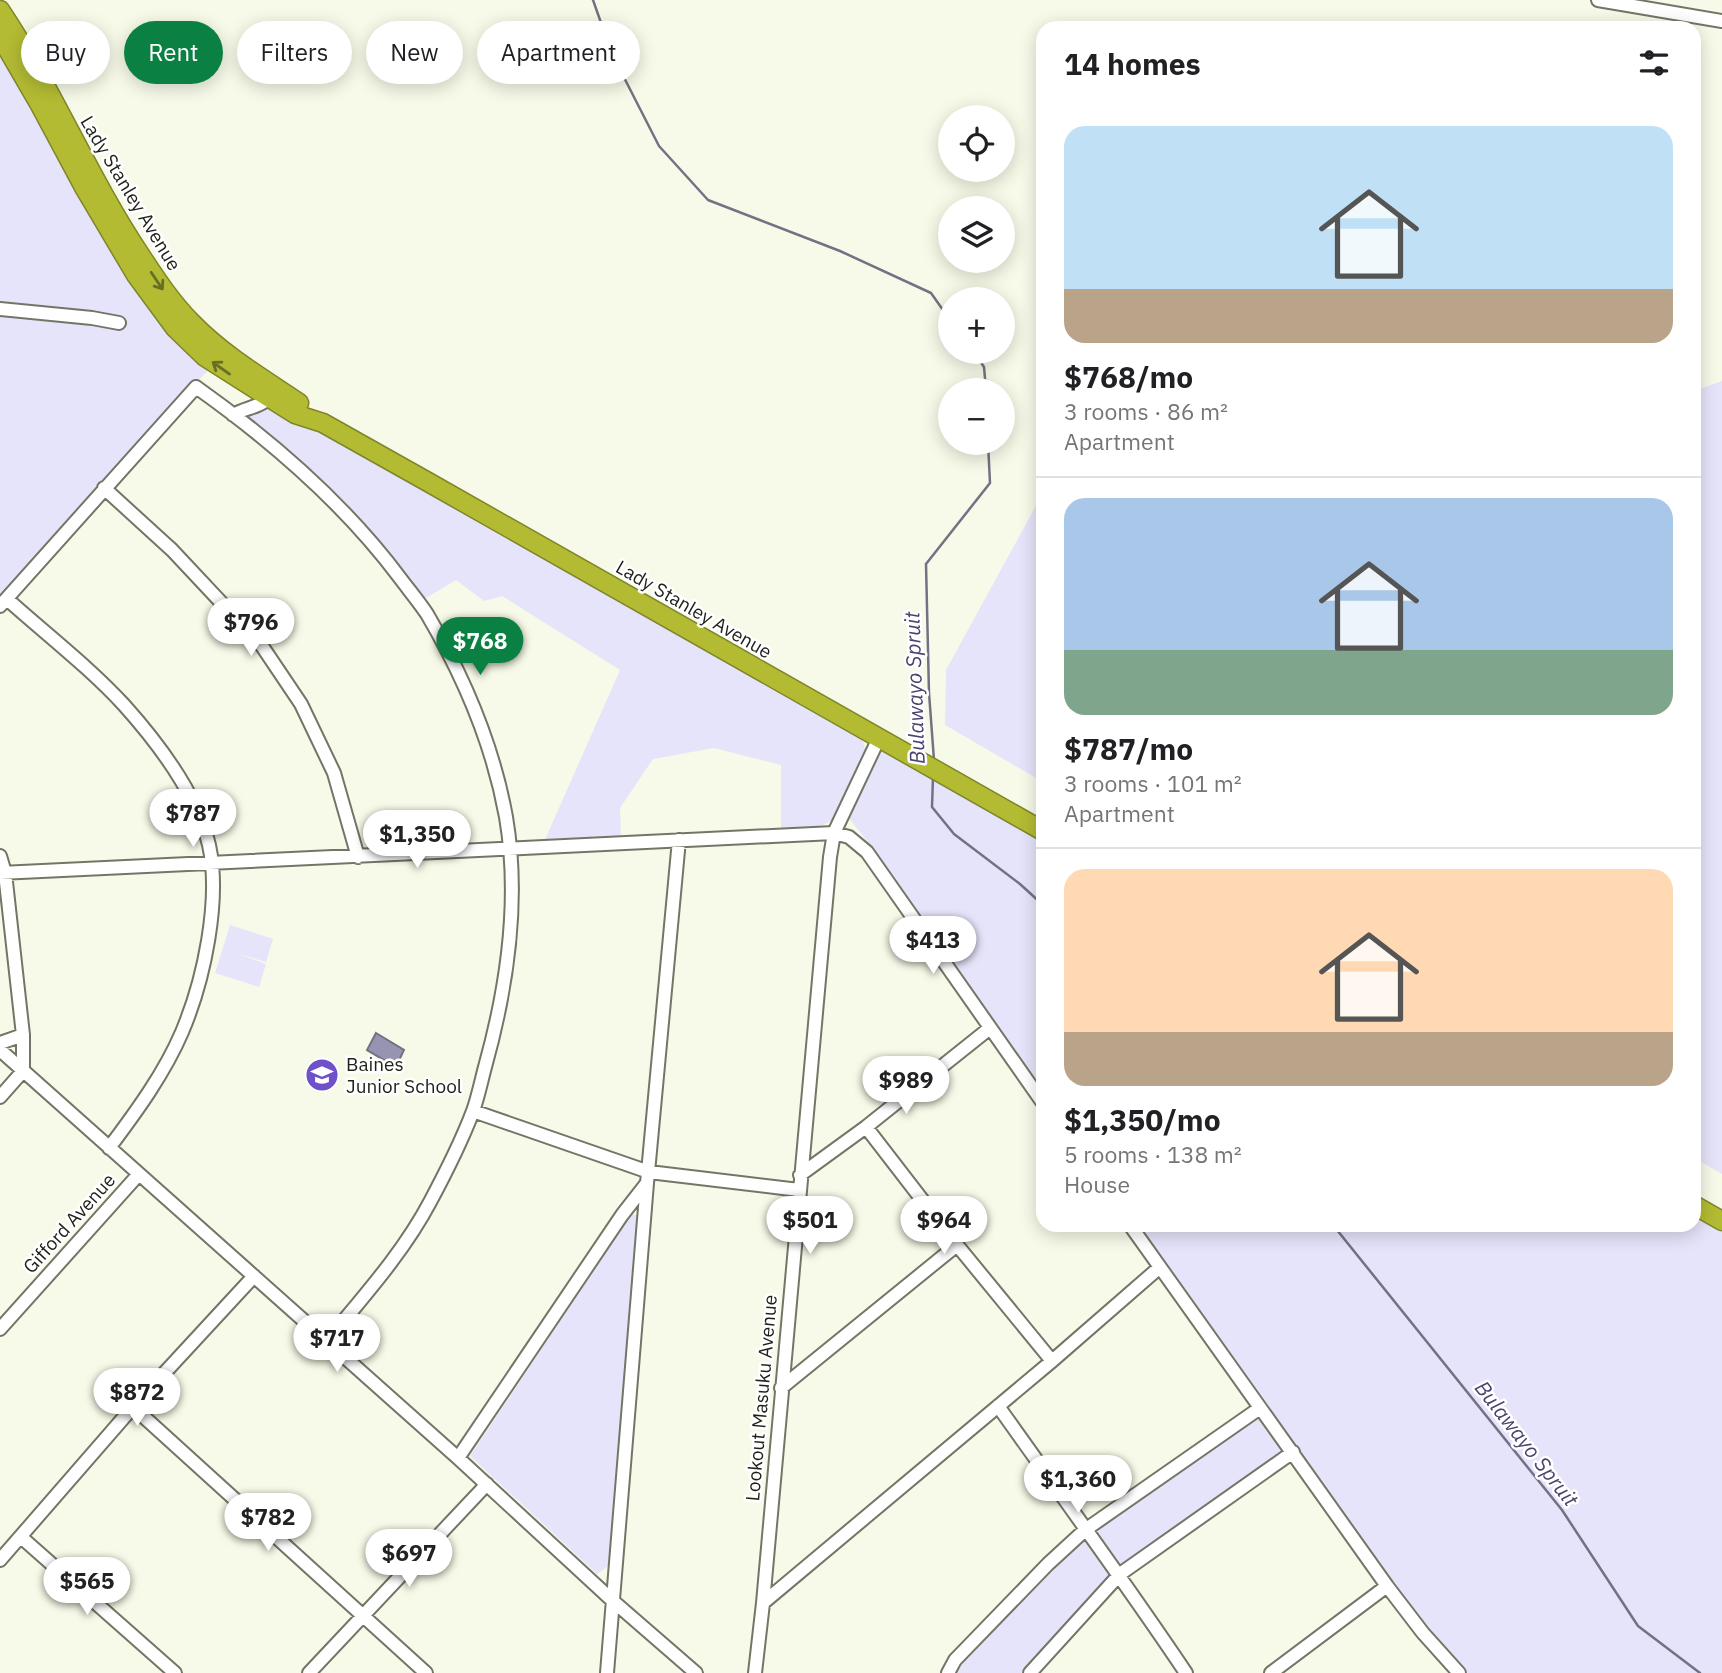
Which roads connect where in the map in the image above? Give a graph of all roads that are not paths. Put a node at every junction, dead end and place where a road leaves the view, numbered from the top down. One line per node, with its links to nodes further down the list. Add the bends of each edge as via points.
1 (1598, 0): 3 (street)
2 (1, 9): 7 (highway, Lady Stanley Avenue, one-way to 7, via 125,232 166,293 193,325)
3 (1722, 21)
4 (0, 36): 7 (highway, Lady Stanley Avenue, one-way to 4, via 205,357 152,298)
5 (0, 309): 6 (street)
6 (119, 323)
7 (273, 393): 8 (street, via 263,405); 11 (highway, Lady Stanley Avenue, via 295,414 323,423)
8 (233, 415): 9 (street, via 196,387); 15 (street, via 328,496 380,551 426,612 466,687 486,740)
9 (104, 488): 10 (street); 17 (street, via 172,550 262,646 301,704 334,773)
10 (3, 602): 18 (street, via 110,691 158,747 194,807)
11 (879, 738): 12 (highway, Lady Stanley Avenue); 13 (street, Lookout Masuku Avenue)
12 (1036, 827)
13 (834, 833): 14 (street); 20 (street, via 849,837 867,852); 31 (street, Lookout Masuku Avenue)
14 (680, 840): 15 (street); 32 (street)
15 (510, 847): 17 (street); 27 (street, via 505,974 496,1028)
16 (0, 856): 19 (street)
17 (358, 857): 18 (street)
18 (212, 861): 19 (street); 29 (street, via 205,955 183,1031 138,1110)
19 (2, 873): 21 (street)
20 (990, 1028): 25 (street); 28 (street)
21 (23, 1035): 22 (street); 24 (street)
22 (0, 1043)
23 (0, 1050): 24 (street)
24 (23, 1071): 26 (street); 29 (street)
25 (1036, 1093)
26 (0, 1097)
27 (473, 1111): 32 (street); 41 (street, via 430,1203 409,1236)
28 (866, 1127): 31 (street); 37 (street)
29 (109, 1148): 30 (street)
30 (139, 1174): 39 (street); 40 (street, Gifford Avenue)
31 (800, 1175): 33 (street, Lookout Masuku Avenue)
32 (648, 1178): 33 (street); 48 (street); 55 (street)
33 (799, 1190): 43 (street, Lookout Masuku Avenue)
34 (1701, 1209): 35 (highway)
35 (1722, 1221)
36 (1135, 1232): 38 (street)
37 (957, 1245): 42 (street); 43 (street)
38 (1160, 1267): 42 (street); 46 (street)
39 (254, 1276): 41 (street); 44 (street)
40 (0, 1329)
41 (326, 1342): 48 (street)
42 (1052, 1361): 45 (street)
43 (781, 1388): 56 (street, Lookout Masuku Avenue)
44 (133, 1406): 51 (street); 57 (street)
45 (998, 1406): 50 (street); 56 (street)
46 (1259, 1408): 47 (street); 50 (street)
47 (1293, 1452): 53 (street); 54 (street)
48 (458, 1458): 49 (street)
49 (486, 1484): 55 (street); 57 (street)
50 (1085, 1530): 53 (street); 64 (street, via 955,1660)
51 (21, 1537): 52 (street); 58 (street)
52 (0, 1560)
53 (1119, 1574): 65 (street); 66 (street)
54 (1387, 1586): 67 (street); 68 (street)
55 (613, 1601): 61 (street); 62 (street)
56 (763, 1602): 63 (street, Lookout Masuku Avenue)
57 (361, 1615): 59 (street); 60 (street)
58 (175, 1673)
59 (309, 1673)
60 (426, 1673)
61 (607, 1673)
62 (696, 1673)
63 (755, 1673)
64 (948, 1673)
65 (1030, 1673)
66 (1186, 1673)
67 (1271, 1673)
68 (1459, 1673)

